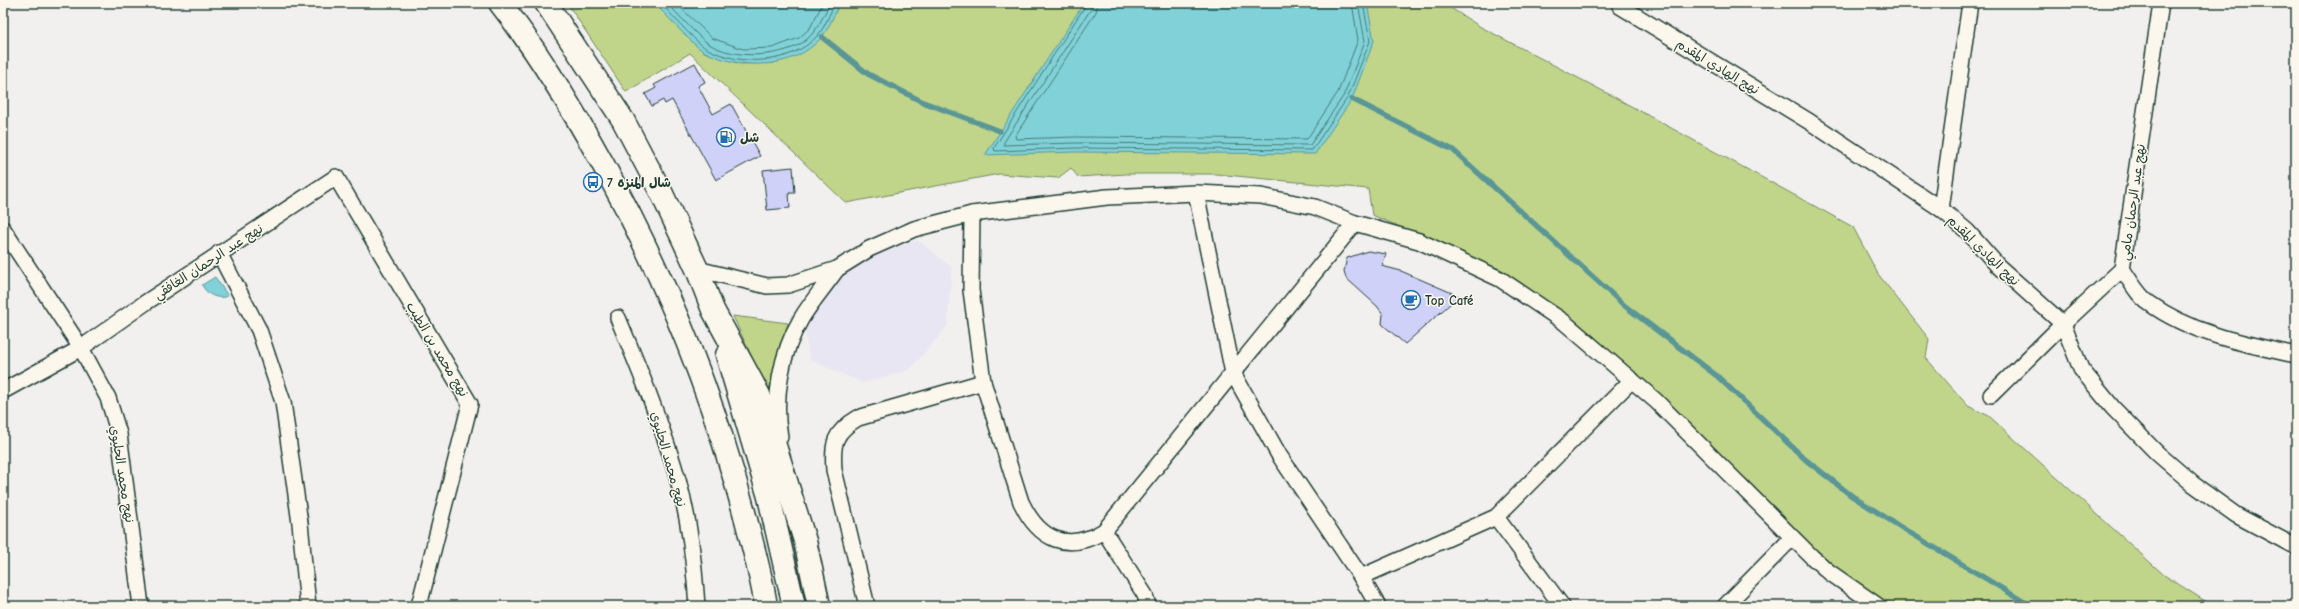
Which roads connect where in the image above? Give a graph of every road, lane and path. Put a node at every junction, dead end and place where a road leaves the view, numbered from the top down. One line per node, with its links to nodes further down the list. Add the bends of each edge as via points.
1 (500, 3): 36 (highway, via 550,73 586,134 663,282 700,371 730,462 762,580)
2 (546, 3): 13 (highway, via 623,120 662,194)
3 (1970, 3): 8 (street)
4 (2161, 3): 14 (street, نهج عبد الرحمان مامي)
5 (1620, 4): 8 (street, نهج الهادي المقدم, via 1810,122)
6 (336, 177): 12 (street, نهج عبد الرحمان الغافقي); 34 (street, نهج محمد بن الطيب, via 470,404)
7 (1196, 193): 9 (street, via 1107,197); 10 (street, via 1261,196 1315,208); 21 (street)
8 (1941, 209): 18 (street, نهج الهادي المقدم, via 1967,231 1998,266)
9 (972, 214): 15 (street, via 914,229 869,249); 23 (street, via 971,290)
10 (1355, 223): 21 (street); 22 (street, via 1419,240 1500,279 1564,322)
11 (3, 229): 19 (street, نهج محمد الحليوي)
12 (219, 253): 19 (street, نهج عبد الرحمان الغافقي); 33 (street, via 259,330 283,402 300,523)
13 (697, 269): 15 (street, via 767,286 788,285); 16 (highway)
14 (2122, 269): 18 (street, نهج عبد الرحمان مامي); 20 (street, via 2148,303 2191,326 2226,340)
15 (837, 270): 26 (street, via 801,320 786,355 777,395 778,426)
16 (713, 310): 26 (highway, via 759,395); 37 (highway, via 769,498)
17 (618, 318): 35 (street, نهج محمد الحليوي, via 650,394 678,481 693,552)
18 (2063, 324): 25 (street, نهج عبد الرحمان مامي); 30 (street, نهج الهادي المقدم, via 2081,369 2113,408 2157,453 2193,484 2236,515)
19 (81, 348): 24 (street, نهج عبد الرحمان الغافقي); 32 (street, نهج محمد الحليوي, via 108,398 119,434)
20 (2296, 355)
21 (1233, 373): 28 (street); 31 (street, via 1279,455)
22 (1632, 380): 27 (street); 29 (street)
23 (983, 382): 28 (street, via 1021,502 1030,520 1042,532 1074,543 1089,540); 39 (street, via 858,418 844,426 836,438 833,451 834,470)
24 (3, 391)
25 (1992, 395)
26 (790, 494): 38 (highway, via 805,541)
27 (1496, 517): 31 (street); 42 (street)
28 (1104, 531): 40 (street, via 1145,595)
29 (1792, 538): 43 (street); 44 (street, via 1829,572)
30 (2296, 547)
31 (1361, 577): 41 (street)
32 (141, 606)
33 (308, 606)
34 (419, 606)
35 (697, 606)
36 (766, 606)
37 (794, 606)
38 (819, 606)
39 (867, 606)
40 (1148, 606)
41 (1378, 606)
42 (1562, 606)
43 (1725, 606)
44 (1878, 606)

